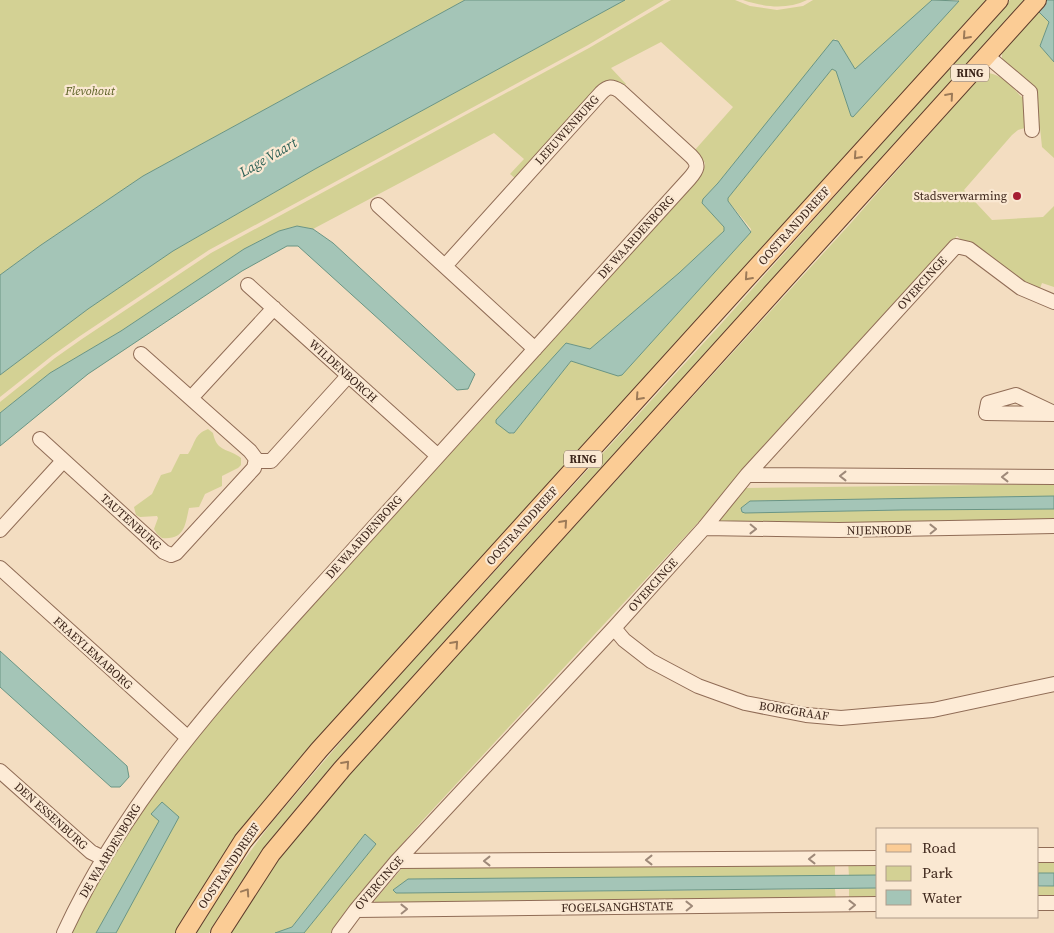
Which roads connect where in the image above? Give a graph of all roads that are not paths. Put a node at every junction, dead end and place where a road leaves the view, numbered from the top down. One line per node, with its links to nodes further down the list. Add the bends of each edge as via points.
1 (999, 0): 39 (main road, OOSTRANDDREEF / RING, one-way to 39, via 319,750 243,841)
2 (1037, 0): 3 (main road, RING)
3 (986, 55): 4 (street, via 1030,92); 40 (main road, RING, one-way to 3, via 271,854 342,768 863,195)
4 (1032, 130)
5 (698, 166): 7 (street, LEEUWENBURG, via 620,91 609,87 600,93); 11 (street, DE WAARDENBORG)
6 (378, 205): 7 (street)
7 (445, 266): 11 (street)
8 (248, 285): 10 (street, WILDENBORCH)
9 (1054, 302): 19 (street, OVERCINGE, via 1021,288 969,249 956,246)
10 (274, 308): 13 (street, WILDENBORCH); 14 (street)
11 (535, 349): 16 (street, DE WAARDENBORG)
12 (141, 354): 14 (street)
13 (348, 376): 16 (street, WILDENBORCH); 18 (street, via 271,461)
14 (191, 398): 18 (street, via 255,456)
15 (40, 439): 17 (street, TAUTENBURG)
16 (438, 456): 27 (street, DE WAARDENBORG)
17 (63, 461): 18 (street, TAUTENBURG, via 171,555 250,473); 23 (street)
18 (256, 461)
19 (747, 475): 20 (street, one-way to 19); 22 (street, OVERCINGE)
20 (1054, 477)
21 (1054, 526): 22 (street, NIJENRODE, one-way to 21, via 839,530)
22 (704, 528): 25 (street, OVERCINGE)
23 (0, 530)
24 (0, 568): 27 (street, FRAEYLEMABORG)
25 (614, 628): 26 (street, BORGGRAAF, via 651,661 698,686 745,703 806,715 840,718 933,710); 33 (street, OVERCINGE)
26 (1054, 684)
27 (187, 737): 31 (street, DE WAARDENBORG)
28 (0, 771): 31 (street, DEN ESSENBURG, via 92,852)
29 (1039, 855): 30 (street)
30 (1054, 855)
31 (103, 858): 38 (street, DE WAARDENBORG)
32 (876, 858): 33 (street, one-way to 33)
33 (397, 861): 37 (street, OVERCINGE)
34 (1039, 903): 35 (street)
35 (1054, 903)
36 (876, 904): 37 (street, FOGELSANGHSTATE, one-way to 36)
37 (356, 910): 41 (street, OVERCINGE)
38 (64, 933)
39 (185, 933)
40 (220, 933)
41 (339, 933)

